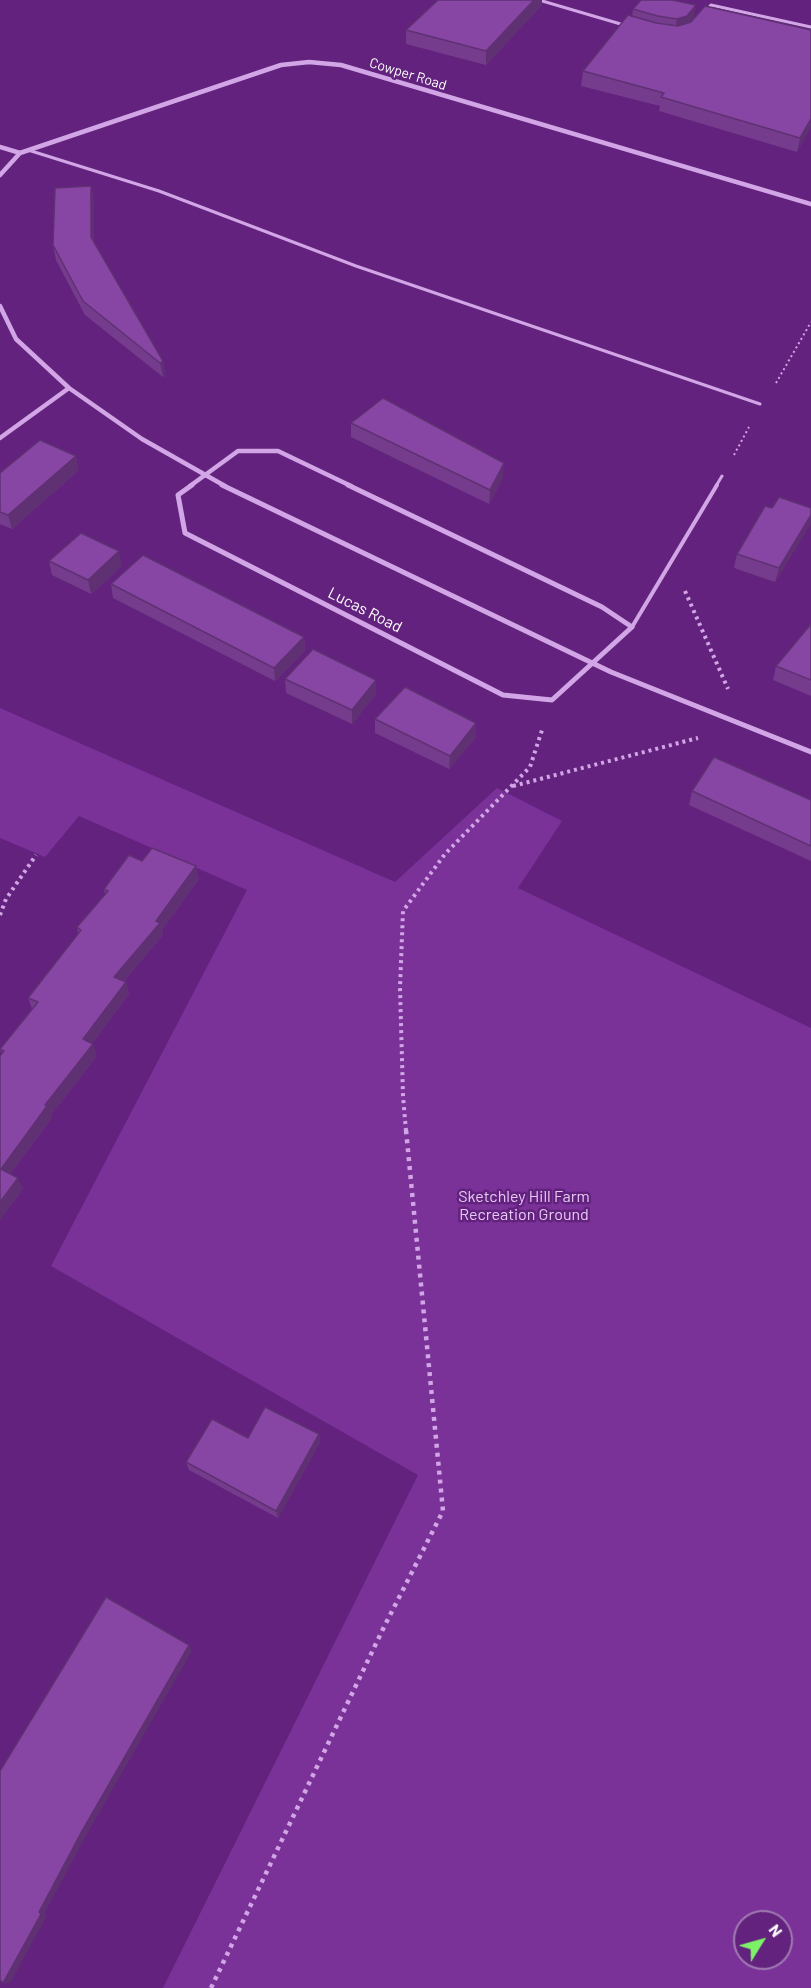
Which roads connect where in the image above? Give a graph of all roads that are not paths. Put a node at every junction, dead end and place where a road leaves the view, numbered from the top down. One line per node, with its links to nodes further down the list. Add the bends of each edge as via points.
1 (539, 0): 4 (lane)
2 (705, 12): 3 (lane, via 711,5)
3 (811, 27)
4 (634, 28)
5 (0, 147): 7 (street)
6 (28, 150): 7 (street, Cowper Road); 9 (street, Cowper Road, via 280,65 309,62 341,65); 12 (lane, via 159,191 356,266)
7 (20, 153): 8 (street)
8 (0, 175)
9 (811, 204)
10 (0, 306): 11 (street, via 16,339)
11 (69, 388): 13 (street); 14 (street)
12 (760, 404)
13 (0, 438)
14 (204, 476): 16 (street, Lucas Road, via 238,452 278,451 602,607); 17 (street); 17 (street, Lucas Road, via 178,495 184,533 502,695 552,700)
15 (722, 476): 16 (lane)
16 (632, 627): 17 (street)
17 (591, 662): 18 (street)
18 (811, 752)

